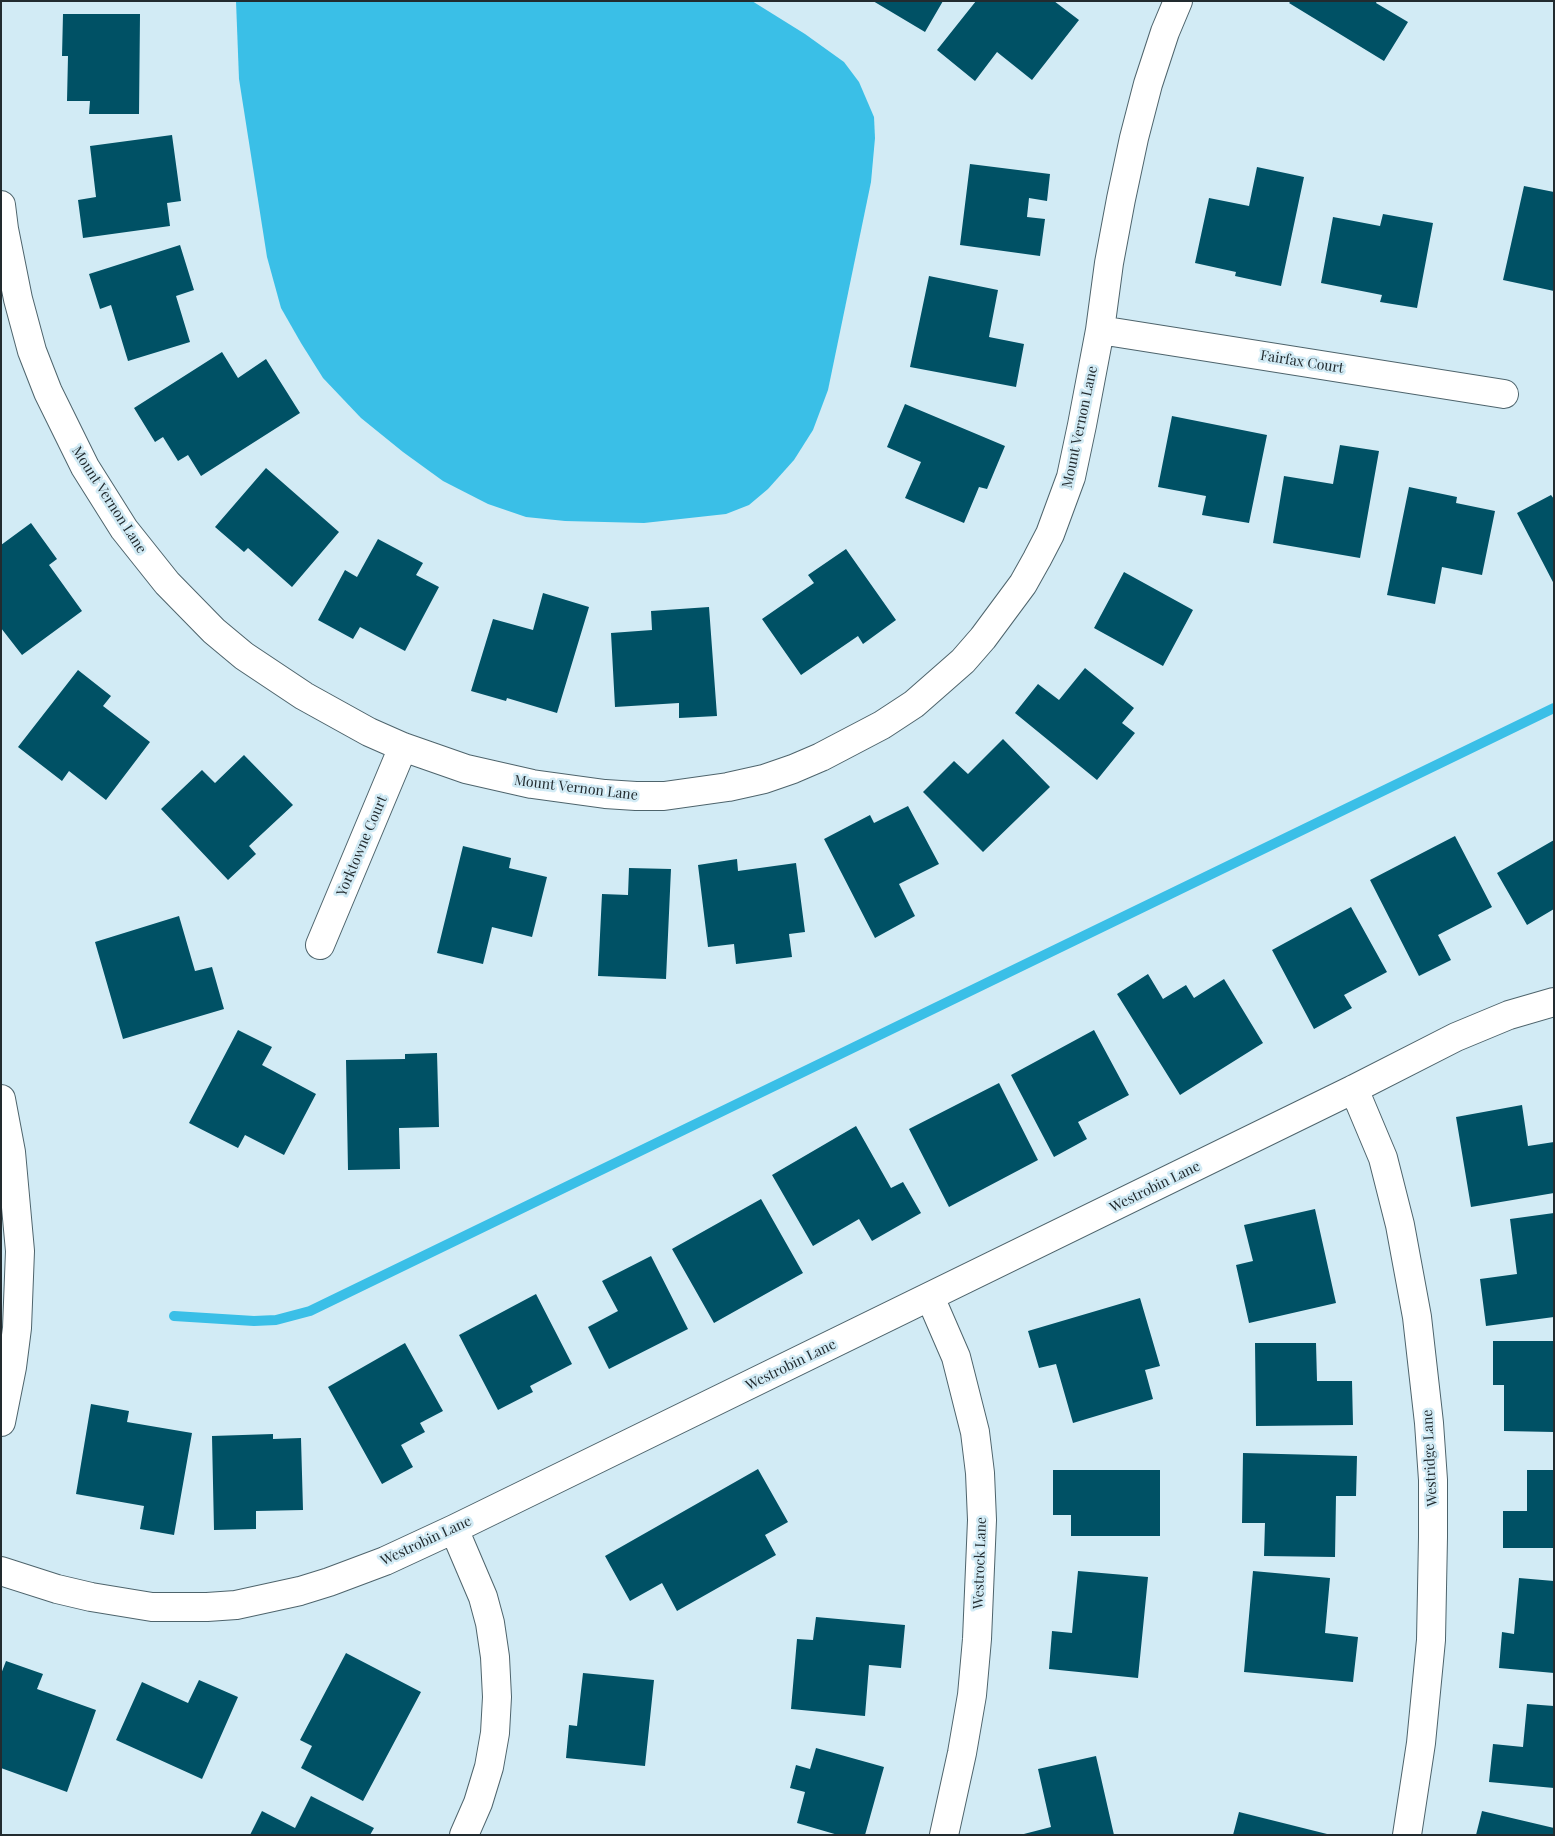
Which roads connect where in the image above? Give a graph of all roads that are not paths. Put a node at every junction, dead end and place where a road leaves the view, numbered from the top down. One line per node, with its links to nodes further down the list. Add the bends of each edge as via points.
1 (1178, 1): 3 (street, Mount Vernon Lane, via 1148,84 1134,138 1109,263)
2 (1, 205): 5 (street, Mount Vernon Lane, via 18,299 32,351 85,467 129,536 190,608 244,656 304,696)
3 (1100, 330): 4 (street, Fairfax Court); 5 (street, Mount Vernon Lane, via 1071,477 1037,559 1005,610 963,660 914,704 882,725 821,757 764,779 664,796 605,794 532,784 466,769)
4 (1504, 394)
5 (403, 747): 6 (street, Yorktowne Court)
6 (320, 945)
7 (1554, 1002): 8 (street, Westrobin Lane, via 1485,1024)
8 (1354, 1089): 10 (street, Westrobin Lane); 16 (street, Westridge Lane, via 1383,1158 1400,1225 1417,1317 1429,1423 1433,1537 1431,1640 1421,1743)
9 (1, 1099): 11 (street, via 11,1152 20,1250 17,1328)
10 (930, 1297): 12 (street, Westrobin Lane); 15 (street, Westrock Lane, via 956,1357 976,1432 982,1520 972,1695)
11 (1, 1422)
12 (454, 1530): 13 (street, Westrobin Lane, via 330,1582 236,1604 206,1607 152,1607 91,1597); 14 (street, via 483,1597 490,1624 497,1697 489,1767)
13 (1, 1571)
14 (464, 1835)
15 (944, 1835)
16 (1407, 1835)

